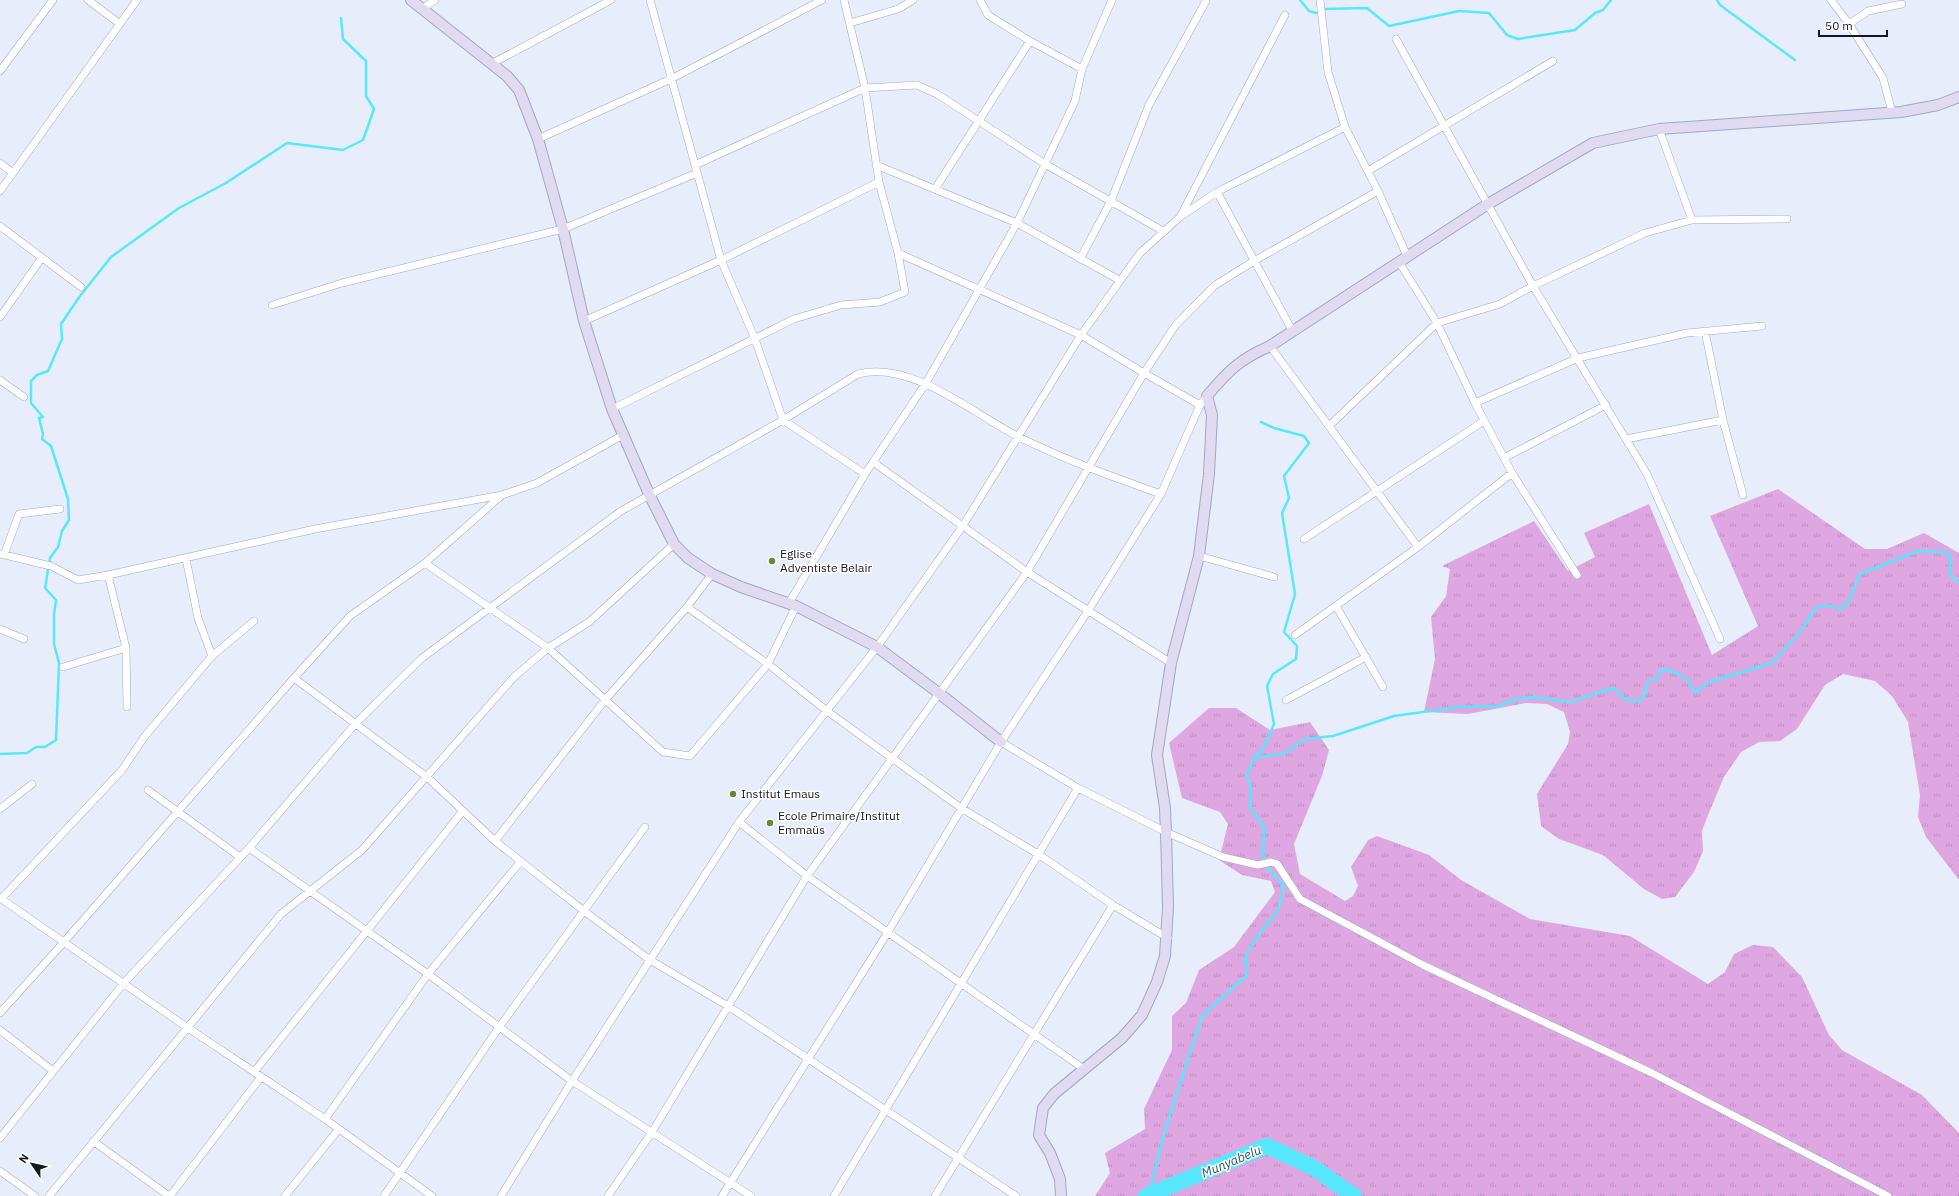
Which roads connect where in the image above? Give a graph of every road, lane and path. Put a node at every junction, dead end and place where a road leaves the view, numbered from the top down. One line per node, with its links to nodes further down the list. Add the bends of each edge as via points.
1 (53, 0): 26 (street)
2 (88, 0): 20 (street)
3 (137, 0): 20 (street)
4 (411, 0): 17 (street)
5 (435, 0): 17 (street)
6 (611, 0): 25 (street)
7 (650, 0): 28 (street)
8 (822, 0): 28 (street)
9 (844, 0): 19 (street)
10 (913, 0): 19 (street, via 898,8)
11 (980, 0): 23 (street, via 988,15)
12 (1112, 0): 27 (street)
13 (1320, 0): 33 (street, via 1328,72)
14 (1831, 0): 21 (street)
15 (1206, 1): 49 (street, via 1149,105)
16 (1902, 4): 21 (street, via 1868,11)
17 (423, 8): 25 (street)
18 (1285, 15): 51 (street)
19 (850, 23): 29 (street)
20 (120, 24): 42 (street)
21 (1849, 24): 31 (street, via 1883,78)
22 (1396, 39): 34 (street)
23 (1030, 41): 27 (street); 32 (street)
24 (1552, 61): 34 (street)
25 (491, 64): 36 (street, via 507,76 519,90)
26 (0, 69)
27 (1082, 69): 38 (street, via 1075,101)
28 (673, 78): 36 (street); 39 (street)
29 (865, 88): 32 (street, via 917,85 937,94); 39 (street); 40 (street)
30 (1959, 97): 31 (street, via 1938,105)
31 (1892, 112): 35 (street)
32 (978, 122): 38 (street); 45 (street)
33 (1345, 126): 41 (street); 48 (street)
34 (1444, 126): 41 (street); 50 (street)
35 (1659, 129): 50 (street, via 1593,142); 53 (street)
36 (538, 139): 56 (street)
37 (0, 163): 42 (street)
38 (1045, 164): 49 (street); 54 (street)
39 (695, 165): 43 (street)
40 (876, 165): 44 (street); 45 (street)
41 (1368, 171): 47 (street)
42 (13, 173): 46 (street)
43 (697, 173): 56 (street); 62 (street)
44 (879, 182): 58 (street); 62 (street)
45 (935, 189): 54 (street)
46 (0, 191)
47 (1378, 191): 61 (street); 63 (street)
48 (1217, 192): 51 (street); 63 (street)
49 (1111, 201): 57 (street); 60 (street)
50 (1488, 204): 61 (street); 65 (street)
51 (1180, 217): 57 (street)
52 (1787, 218): 53 (street)
53 (1692, 220): 65 (street, via 1646,233)
54 (1018, 223): 60 (street); 67 (street)
55 (0, 226): 59 (street)
56 (563, 229): 68 (street, via 342,283); 70 (street)
57 (1163, 231): 64 (street, via 1140,253)
58 (898, 253): 67 (street); 76 (street, via 905,292 880,302 841,305 801,317)
59 (41, 258): 66 (street); 69 (street)
60 (1080, 259): 64 (street)
61 (1403, 259): 71 (street); 74 (street)
62 (721, 260): 70 (street); 76 (street)
63 (1254, 261): 74 (street); 79 (street, via 1214,286 1180,321)
64 (1119, 280): 75 (street)
65 (1533, 286): 71 (street, via 1500,304); 78 (street)
66 (81, 287)
67 (980, 289): 75 (street); 81 (street)
68 (272, 305)
69 (0, 317)
70 (584, 321): 87 (street)
71 (1437, 323): 84 (street); 91 (street)
72 (1762, 326): 73 (street)
73 (1705, 331): 78 (street); 89 (street)
74 (1294, 332): 77 (street)
75 (1081, 335): 79 (street); 93 (street)
76 (755, 339): 87 (street); 88 (street)
77 (1270, 346): 82 (street, via 1249,355 1227,373); 91 (street)
78 (1578, 358): 84 (street); 86 (street)
79 (1144, 373): 85 (street); 97 (street)
80 (0, 380): 83 (street)
81 (926, 383): 88 (street, via 885,372 868,371 858,374); 93 (street); 96 (street)
82 (1207, 396): 85 (street); 111 (street, via 1212,415)
83 (24, 397)
84 (1475, 404): 90 (street)
85 (1200, 405): 102 (street)
86 (1606, 405): 94 (street); 95 (street)
87 (612, 409): 92 (street)
88 (783, 420): 99 (street); 101 (street)
89 (1723, 420): 94 (street); 104 (street)
90 (1484, 421): 95 (street); 100 (street)
91 (1329, 426): 100 (street)
92 (623, 435): 101 (street); 103 (street, via 537,483)
93 (1017, 436): 97 (street); 106 (street)
94 (1626, 439): 128 (street, via 1647,474)
95 (1504, 458): 98 (street)
96 (873, 462): 99 (street); 106 (street)
97 (1089, 468): 102 (street); 114 (street)
98 (1512, 473): 109 (street); 117 (street)
99 (865, 474): 119 (street)
100 (1378, 491): 107 (street); 109 (street)
101 (649, 494): 108 (street); 121 (street, via 621,511)
102 (1161, 494): 123 (street)
103 (502, 495): 112 (street, via 315,529); 113 (street)
104 (1743, 495)
105 (60, 509): 110 (street, via 19,514)
106 (962, 527): 114 (street); 129 (street)
107 (1304, 539)
108 (674, 544): 115 (street, via 688,558); 131 (street, via 588,622)
109 (1418, 547): 120 (street)
110 (2, 554): 116 (street, via 48,566 78,580)
111 (1199, 556): 118 (street); 134 (street)
112 (186, 559): 116 (street); 132 (street, via 198,618)
113 (425, 563): 121 (street); 137 (street, via 350,616)
114 (1027, 572): 123 (street); 139 (street)
115 (712, 574): 119 (street); 122 (street)
116 (108, 575): 130 (street)
117 (1577, 575)
118 (1274, 577)
119 (793, 605): 129 (street); 135 (street)
120 (1336, 606): 126 (street); 133 (street)
121 (489, 607): 131 (street); 144 (street, via 422,658)
122 (687, 607): 135 (street); 140 (street)
123 (1088, 611): 134 (street); 145 (street)
124 (254, 621): 132 (street)
125 (0, 628): 127 (street)
126 (1295, 635)
127 (24, 639)
128 (1720, 639)
129 (877, 647): 139 (street); 143 (street)
130 (126, 648): 136 (street); 142 (street)
131 (548, 648): 140 (street); 147 (street, via 514,677)
132 (212, 656): 165 (street, via 145,736 122,770)
133 (1366, 657): 138 (street); 141 (street)
134 (1171, 663): 157 (street, via 1157,755)
135 (768, 664): 140 (street, via 690,756 662,752); 143 (street)
136 (63, 667)
137 (294, 678): 144 (street); 153 (street)
138 (1383, 687)
139 (940, 694): 145 (street); 146 (street)
140 (605, 700): 158 (street)
141 (1286, 700)
142 (128, 707)
143 (827, 710): 146 (street); 155 (street)
144 (356, 723): 147 (street); 159 (street)
145 (1001, 742): 149 (street); 151 (street)
146 (892, 759): 151 (street); 163 (street)
147 (427, 777): 154 (street); 164 (street, via 362,850)
148 (32, 784): 152 (street)
149 (1078, 788): 157 (street); 160 (street)
150 (148, 790): 153 (street)
151 (961, 808): 160 (street); 169 (street)
152 (0, 809)
153 (178, 812): 161 (street); 171 (street)
154 (462, 812): 158 (street); 168 (street)
155 (739, 822): 163 (street); 172 (street)
156 (645, 827): 167 (street)
157 (1166, 832): 170 (street); 212 (street, via 1223,857 1258,865 1271,862 1277,864 1300,899 1307,903 1423,965 1652,1073)
158 (494, 841): 162 (street)
159 (249, 848): 161 (street); 164 (street)
160 (1038, 854): 166 (street); 174 (street)
161 (240, 857): 175 (street)
162 (521, 861): 167 (street); 173 (street)
163 (807, 876): 169 (street); 176 (street)
164 (310, 890): 168 (street); 179 (street, via 281,914)
165 (0, 898): 171 (street)
166 (1113, 905): 170 (street); 181 (street)
167 (584, 911): 172 (street); 178 (street)
168 (368, 931): 173 (street); 185 (street)
169 (888, 932): 174 (street); 182 (street)
170 (1168, 938): 183 (street, via 1163,963 1142,1015 1122,1038)
171 (64, 942): 175 (street); 177 (street)
172 (650, 960): 176 (street); 187 (street)
173 (428, 974): 178 (street); 189 (street)
174 (962, 983): 181 (street); 188 (street)
175 (123, 984): 179 (street); 184 (street)
176 (728, 1006): 182 (street); 191 (street)
177 (0, 1013)
178 (500, 1026): 187 (street); 196 (street)
179 (188, 1028): 185 (street); 193 (street)
180 (0, 1030): 184 (street)
181 (1033, 1034): 183 (street); 194 (street)
182 (806, 1059): 188 (street); 197 (street)
183 (1084, 1069): 211 (street, via 1054,1094 1043,1108 1039,1135 1050,1153 1060,1179)
184 (53, 1071): 192 (street)
185 (254, 1072): 186 (street)
186 (261, 1077): 189 (street); 200 (street)
187 (572, 1081): 191 (street); 204 (street)
188 (886, 1110): 194 (street); 208 (street)
189 (325, 1120): 190 (street)
190 (338, 1130): 196 (street); 201 (street)
191 (652, 1132): 197 (street); 205 (street)
192 (0, 1138)
193 (93, 1141): 199 (street); 200 (street)
194 (958, 1159): 209 (street); 210 (street)
195 (0, 1171): 198 (street)
196 (401, 1173): 202 (street); 203 (street)
197 (731, 1183): 206 (street); 207 (street)
198 (35, 1196)
199 (48, 1196)
200 (170, 1196)
201 (285, 1196)
202 (384, 1196)
203 (432, 1196)
204 (501, 1196)
205 (608, 1196)
206 (722, 1196)
207 (751, 1196)
208 (834, 1196)
209 (935, 1196)
210 (1016, 1196)
211 (1061, 1196)
212 (1888, 1196)

